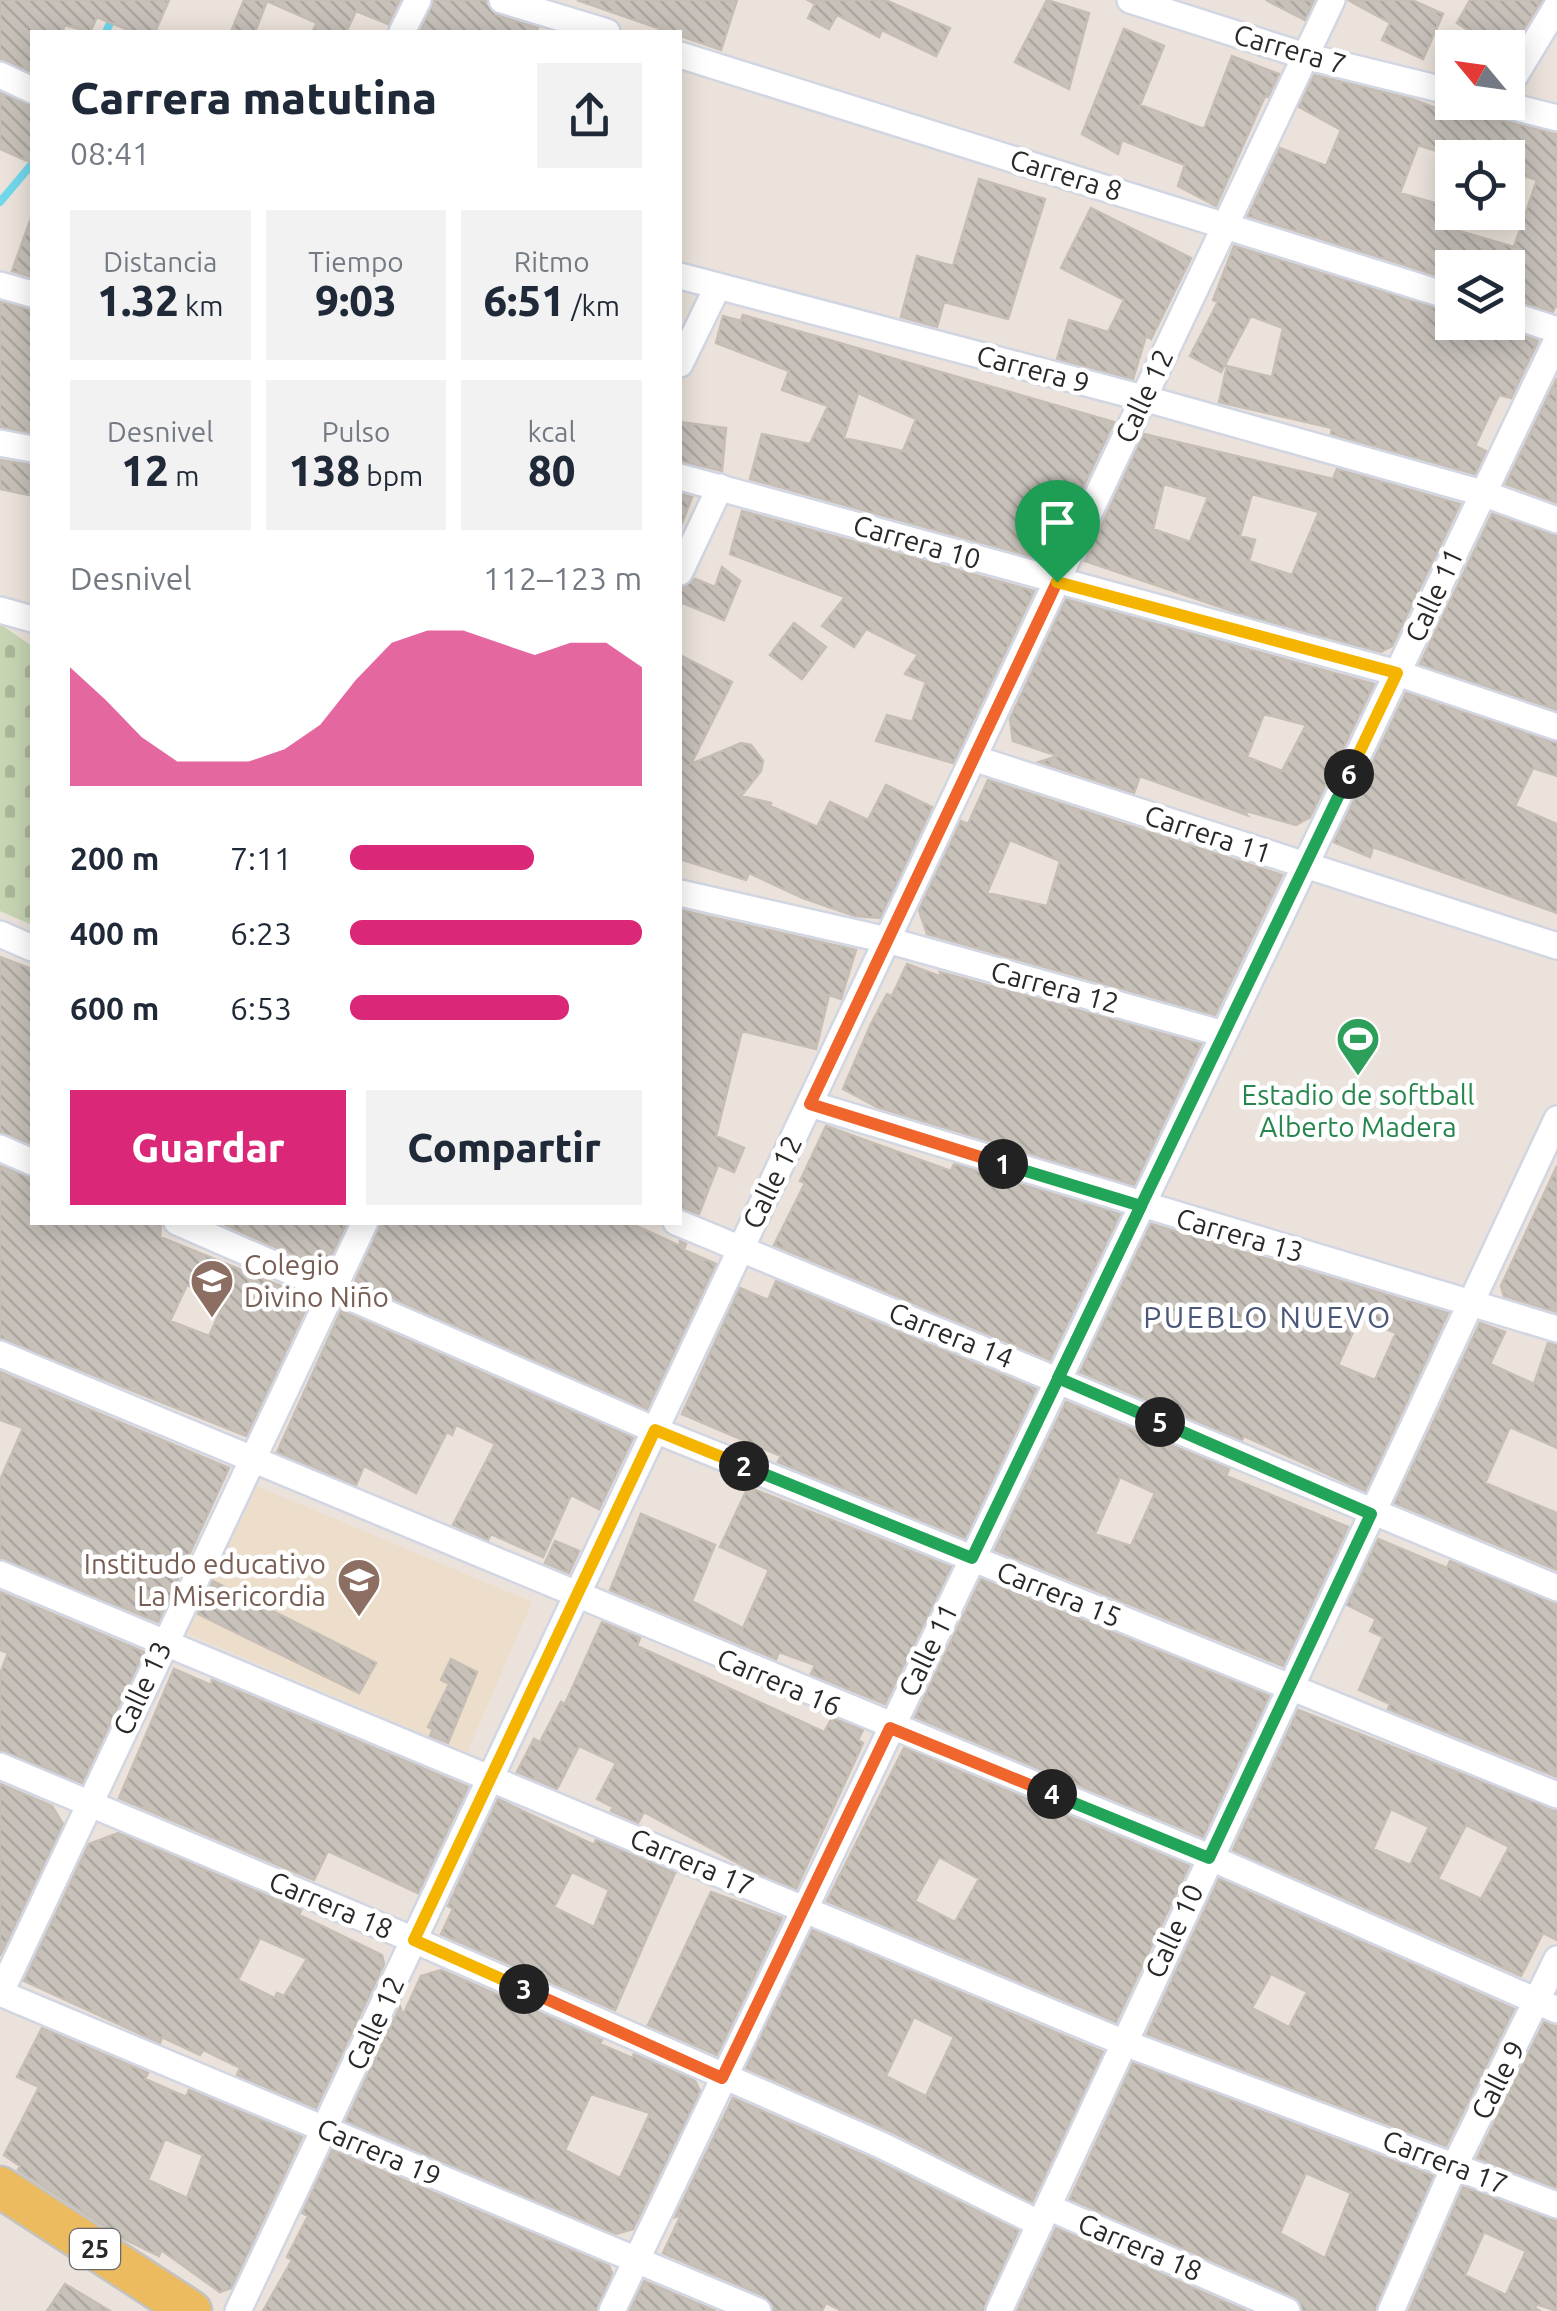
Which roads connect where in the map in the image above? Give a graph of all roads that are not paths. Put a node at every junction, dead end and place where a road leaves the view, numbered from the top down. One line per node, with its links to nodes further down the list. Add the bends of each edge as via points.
1 (418, 0): 6 (street)
2 (502, 0): 7 (street)
3 (1130, 0): 9 (street, Carrera 7)
4 (1332, 0): 9 (street, Calle 12)
5 (1557, 6): 10 (street)
6 (403, 30)
7 (600, 30)
8 (682, 56): 16 (street, Carrera 8)
9 (1305, 56): 12 (street, Carrera 7); 16 (street, Calle 12)
10 (1525, 59)
11 (0, 75): 13 (street)
12 (1435, 88)
13 (30, 89)
14 (1525, 110): 15 (street)
15 (1557, 118)
16 (1226, 224): 20 (street, Carrera 8); 26 (street, Calle 12)
17 (682, 277): 19 (street, Carrera 9)
18 (0, 285): 21 (street)
19 (718, 286): 25 (street); 26 (street, Carrera 9)
20 (1435, 291)
21 (30, 293)
22 (1525, 320): 23 (street)
23 (1557, 330)
24 (1557, 340): 31 (street, Calle 11)
25 (682, 360)
26 (1143, 398): 31 (street, Carrera 9); 34 (street, Calle 12)
27 (0, 443): 28 (street)
28 (30, 449)
29 (682, 478): 30 (street, Carrera 10)
30 (720, 487): 33 (street); 34 (street, Carrera 10)
31 (1482, 493): 32 (street, Carrera 9); 37 (street, Calle 11)
32 (1557, 520)
33 (682, 568)
34 (1057, 582): 37 (street, Carrera 10); 39 (street, Calle 12)
35 (0, 610): 36 (street)
36 (30, 619)
37 (1397, 673): 38 (street, Carrera 10); 40 (street, Calle 11)
38 (1557, 728)
39 (973, 758): 40 (street, Carrera 11); 43 (street, Calle 12)
40 (1305, 865): 44 (street, Carrera 11); 46 (street, Calle 11)
41 (682, 893): 43 (street, Carrera 12)
42 (0, 934): 45 (street)
43 (887, 940): 46 (street, Carrera 12); 47 (street, Calle 12)
44 (1557, 946)
45 (30, 947)
46 (1224, 1034): 51 (street, Calle 11)
47 (810, 1104): 51 (street, Carrera 13); 55 (street, Calle 12)
48 (1556, 1126): 57 (street, Calle 10)
49 (0, 1148): 50 (street)
50 (30, 1161)
51 (1141, 1206): 57 (street, Carrera 13); 60 (street, Calle 11)
52 (183, 1225): 56 (street, Carrera 15)
53 (364, 1225): 56 (street, Calle 13)
54 (682, 1225): 55 (street, Carrera 14)
55 (738, 1250): 60 (street, Carrera 14); 61 (street, Calle 12)
56 (336, 1290): 61 (street, Carrera 15); 62 (street, Calle 13)
57 (1470, 1300): 58 (street, Carrera 13); 63 (street, Calle 10)
58 (1557, 1329)
59 (0, 1354): 62 (street, Carrera 16)
60 (1058, 1378): 63 (street, Carrera 14); 64 (street, Calle 11)
61 (655, 1430): 64 (street, Carrera 15); 67 (street, Calle 12)
62 (250, 1459): 67 (street, Carrera 16); 68 (street, Calle 13)
63 (1371, 1514): 66 (street, Carrera 14); 69 (street, Calle 10)
64 (972, 1558): 69 (street, Carrera 15); 70 (street, Calle 11)
65 (0, 1574): 68 (street, Carrera 17)
66 (1557, 1588)
67 (576, 1597): 70 (street, Carrera 16); 72 (street, Calle 12)
68 (164, 1642): 72 (street, Carrera 17); 74 (street, Calle 13)
69 (1289, 1687): 73 (street, Carrera 15); 75 (street, Calle 10)
70 (890, 1728): 75 (street, Carrera 16); 76 (street, Calle 11)
71 (0, 1766): 74 (street, Carrera 18)
72 (490, 1778): 76 (street, Carrera 17); 77 (street, Calle 12)
73 (1557, 1795)
74 (88, 1803): 77 (street, Carrera 18); 79 (street, Calle 13)
75 (1209, 1858): 80 (street, Carrera 16); 81 (street, Calle 10)
76 (804, 1908): 81 (street, Carrera 17); 82 (street, Calle 11)
77 (414, 1940): 82 (street, Carrera 18); 83 (street, Calle 12)
78 (1557, 1959): 80 (street, Calle 9)
79 (0, 1993): 83 (street, Carrera 19)
80 (1547, 2006): 84 (street, Calle 9)
81 (1122, 2042): 84 (street, Carrera 17); 88 (street, Calle 10)
82 (722, 2078): 88 (street, Carrera 18); 89 (street, Calle 11)
83 (326, 2130): 89 (street, Carrera 19); 92 (street, Calle 12)
84 (1455, 2165): 86 (street, Carrera 17); 97 (street, Calle 9)
85 (0, 2187): 91 (main road, 25)
86 (1557, 2205)
87 (0, 2214): 90 (main road, 25)
88 (1044, 2216): 95 (street, Calle 10); 96 (street, Carrera 18)
89 (636, 2260): 93 (street, Calle 11); 94 (street, Carrera 19)
90 (141, 2311)
91 (190, 2311)
92 (238, 2311)
93 (612, 2311)
94 (758, 2311)
95 (999, 2311)
96 (1287, 2311)
97 (1391, 2311)

